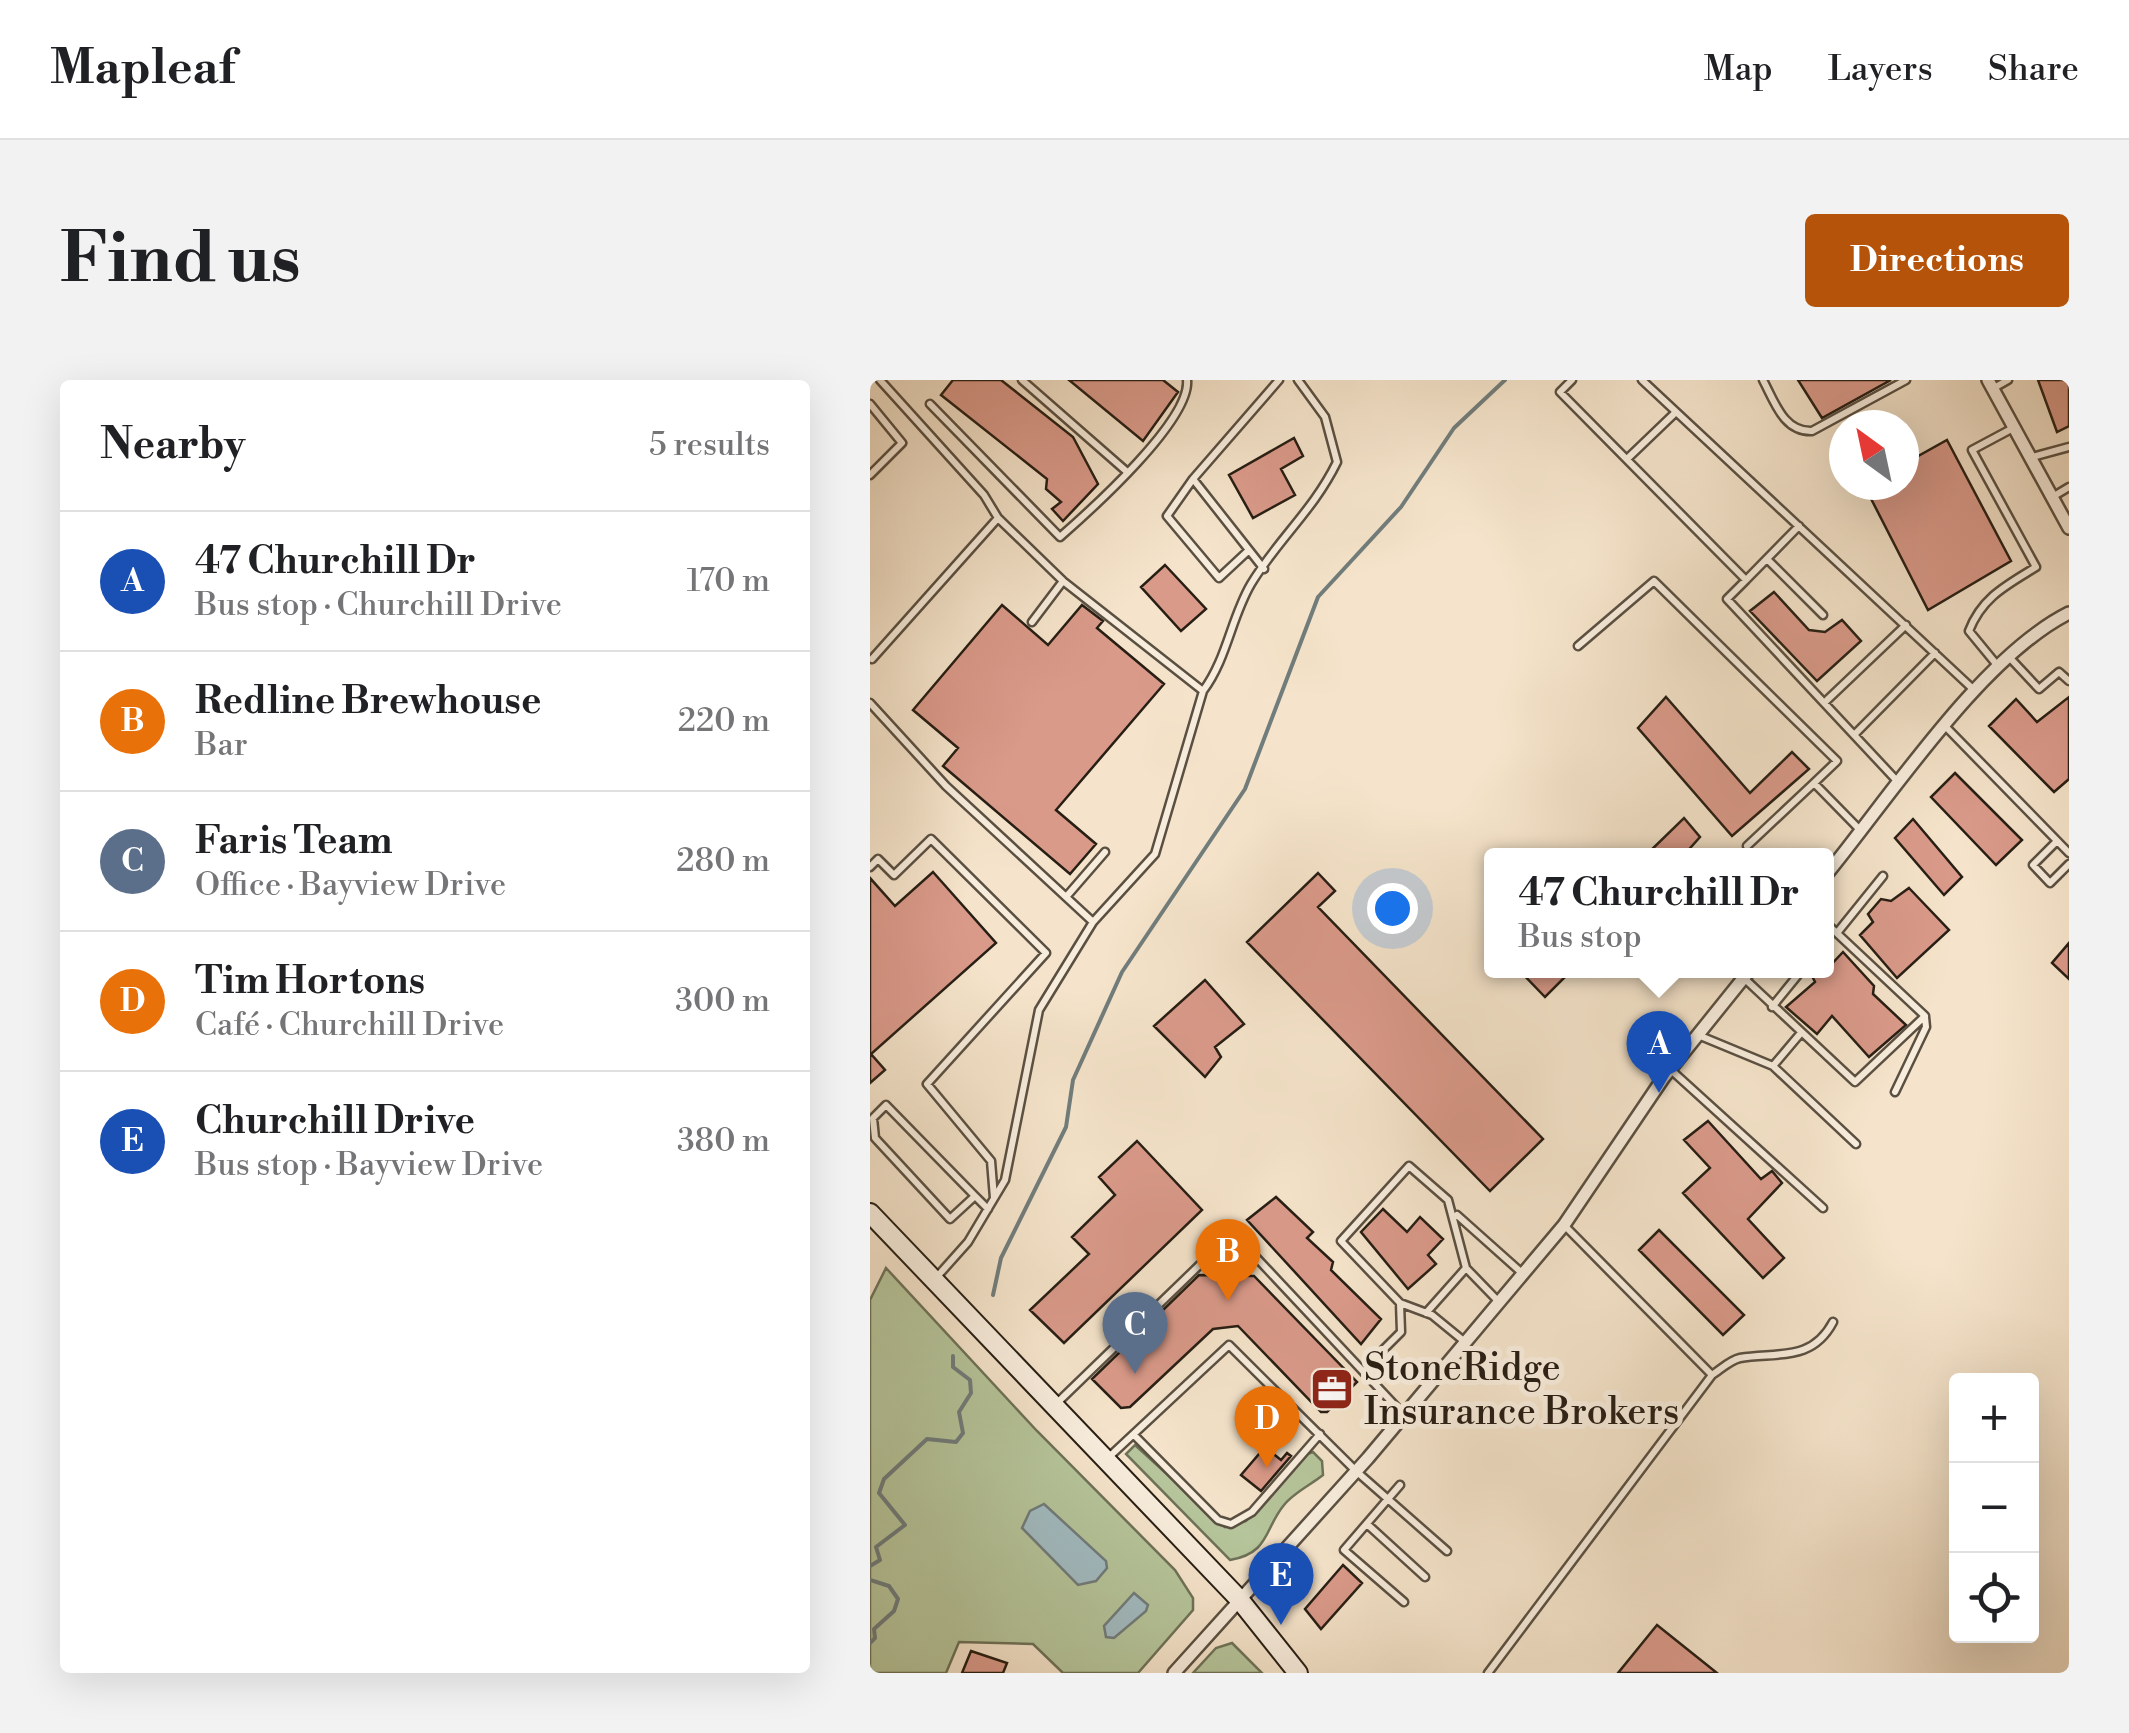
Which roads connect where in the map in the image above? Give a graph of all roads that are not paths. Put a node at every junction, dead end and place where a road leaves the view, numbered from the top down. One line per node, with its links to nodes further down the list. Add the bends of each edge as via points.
1 (880, 380): 24 (lane)
2 (1022, 380): 19 (lane)
3 (1186, 380): 19 (lane, via 1188,394 1165,429)
4 (1279, 380): 21 (lane)
5 (1298, 380): 29 (lane, via 1325,417 1337,462 1319,500)
6 (1572, 380): 18 (lane, via 1560,392)
7 (1642, 380): 14 (lane)
8 (1763, 380): 9 (lane, via 1798,432 1812,431)
9 (1906, 380)
10 (2008, 380): 11 (lane)
11 (1990, 384): 15 (street)
12 (870, 404): 20 (lane, via 902,442)
13 (930, 404): 19 (lane, via 1060,537)
14 (1676, 412): 18 (lane); 25 (lane)
15 (2015, 427): 17 (street); 40 (lane, via 1972,450 2036,567 1975,614 1969,631)
16 (2069, 447): 17 (lane)
17 (2032, 458): 23 (street)
18 (1627, 459): 30 (lane)
19 (1126, 471)
20 (870, 475)
21 (1193, 478): 27 (lane); 27 (lane, via 1168,516 1219,578)
22 (2069, 487): 23 (lane)
23 (2052, 497): 26 (street)
24 (998, 518): 31 (lane); 39 (lane)
25 (1799, 526): 28 (lane); 35 (lane)
26 (2069, 528)
27 (1249, 550): 29 (lane)
28 (1767, 559): 30 (lane); 33 (lane)
29 (1264, 568): 42 (lane)
30 (1746, 580): 45 (lane, via 1727,599)
31 (1062, 581): 34 (lane); 42 (lane)
32 (2069, 613): 38 (street)
33 (1822, 614)
34 (1032, 622)
35 (1906, 626): 37 (lane); 45 (lane)
36 (1578, 646): 48 (lane, via 1654,580 1837,761)
37 (1935, 653): 43 (lane); 47 (lane)
38 (2008, 656): 40 (street); 41 (lane, via 2039,690 2058,672)
39 (872, 659)
40 (1998, 666): 43 (street)
41 (2069, 682)
42 (1204, 691): 60 (lane, via 1154,854)
43 (1975, 691): 46 (street)
44 (870, 703): 59 (lane, via 946,786)
45 (1824, 703): 47 (lane)
46 (1946, 727): 49 (street); 51 (lane)
47 (1854, 736): 49 (lane)
48 (1814, 783): 50 (lane); 52 (lane)
49 (1900, 784): 50 (street)
50 (1862, 832): 56 (street)
51 (2057, 841): 54 (lane); 55 (lane, via 2033,865 2050,882)
52 (1747, 846)
53 (1104, 852): 59 (lane)
54 (2069, 853)
55 (2069, 864)
56 (1834, 865)
57 (870, 866): 75 (lane, via 878,859 894,875 931,839 1046,953 926,1084 991,1161)
58 (1883, 876): 62 (lane)
59 (1066, 897): 60 (lane)
60 (1093, 922): 75 (lane, via 1040,1010 1010,1163)
61 (1834, 931): 62 (lane)
62 (1837, 933): 67 (lane)
63 (1744, 978): 69 (street)
64 (1750, 978): 66 (lane)
65 (1796, 978): 66 (lane)
66 (1772, 1007): 68 (lane)
67 (1925, 1016): 68 (lane, via 1855,1082); 72 (lane)
68 (1800, 1034): 70 (lane)
69 (1698, 1036): 70 (lane); 71 (street)
70 (1773, 1066): 73 (lane)
71 (1670, 1070): 76 (lane); 80 (street)
72 (1896, 1092)
73 (1856, 1144)
74 (974, 1196): 74 (lane, via 886,1106 873,1118 875,1138 950,1219); 77 (lane)
75 (994, 1200): 77 (lane)
76 (1822, 1208)
77 (988, 1209): 83 (lane)
78 (870, 1213): 83 (street)
79 (1455, 1213): 81 (lane); 82 (lane); 85 (lane, via 1410,1166 1341,1240)
80 (1564, 1225): 82 (street); 90 (lane)
81 (1466, 1268): 84 (lane); 86 (lane)
82 (1523, 1274): 84 (street)
83 (934, 1280): 91 (street)
84 (1499, 1302): 88 (street)
85 (1400, 1303): 86 (lane); 89 (lane, via 1401,1332)
86 (1426, 1313): 88 (lane)
87 (1833, 1322): 90 (lane, via 1825,1337 1802,1352 1736,1358)
88 (1465, 1342): 92 (street)
89 (1377, 1356)
90 (1712, 1376): 106 (lane)
91 (1052, 1407): 92 (lane, via 1212,1252 1254,1254); 95 (street)
92 (1404, 1414): 96 (street)
93 (1134, 1434): 94 (lane, via 1229,1345); 94 (lane, via 1218,1520 1231,1524 1252,1512); 95 (lane)
94 (1320, 1434): 96 (lane)
95 (1104, 1462): 102 (street)
96 (1356, 1471): 98 (lane); 102 (street)
97 (1400, 1485): 98 (lane)
98 (1388, 1499): 99 (lane); 100 (lane)
99 (1367, 1524): 101 (lane); 103 (lane, via 1344,1550)
100 (1447, 1551)
101 (1425, 1577)
102 (1239, 1599): 104 (street); 105 (street)
103 (1404, 1602)
104 (1174, 1673)
105 (1298, 1673)
106 (1488, 1673)

